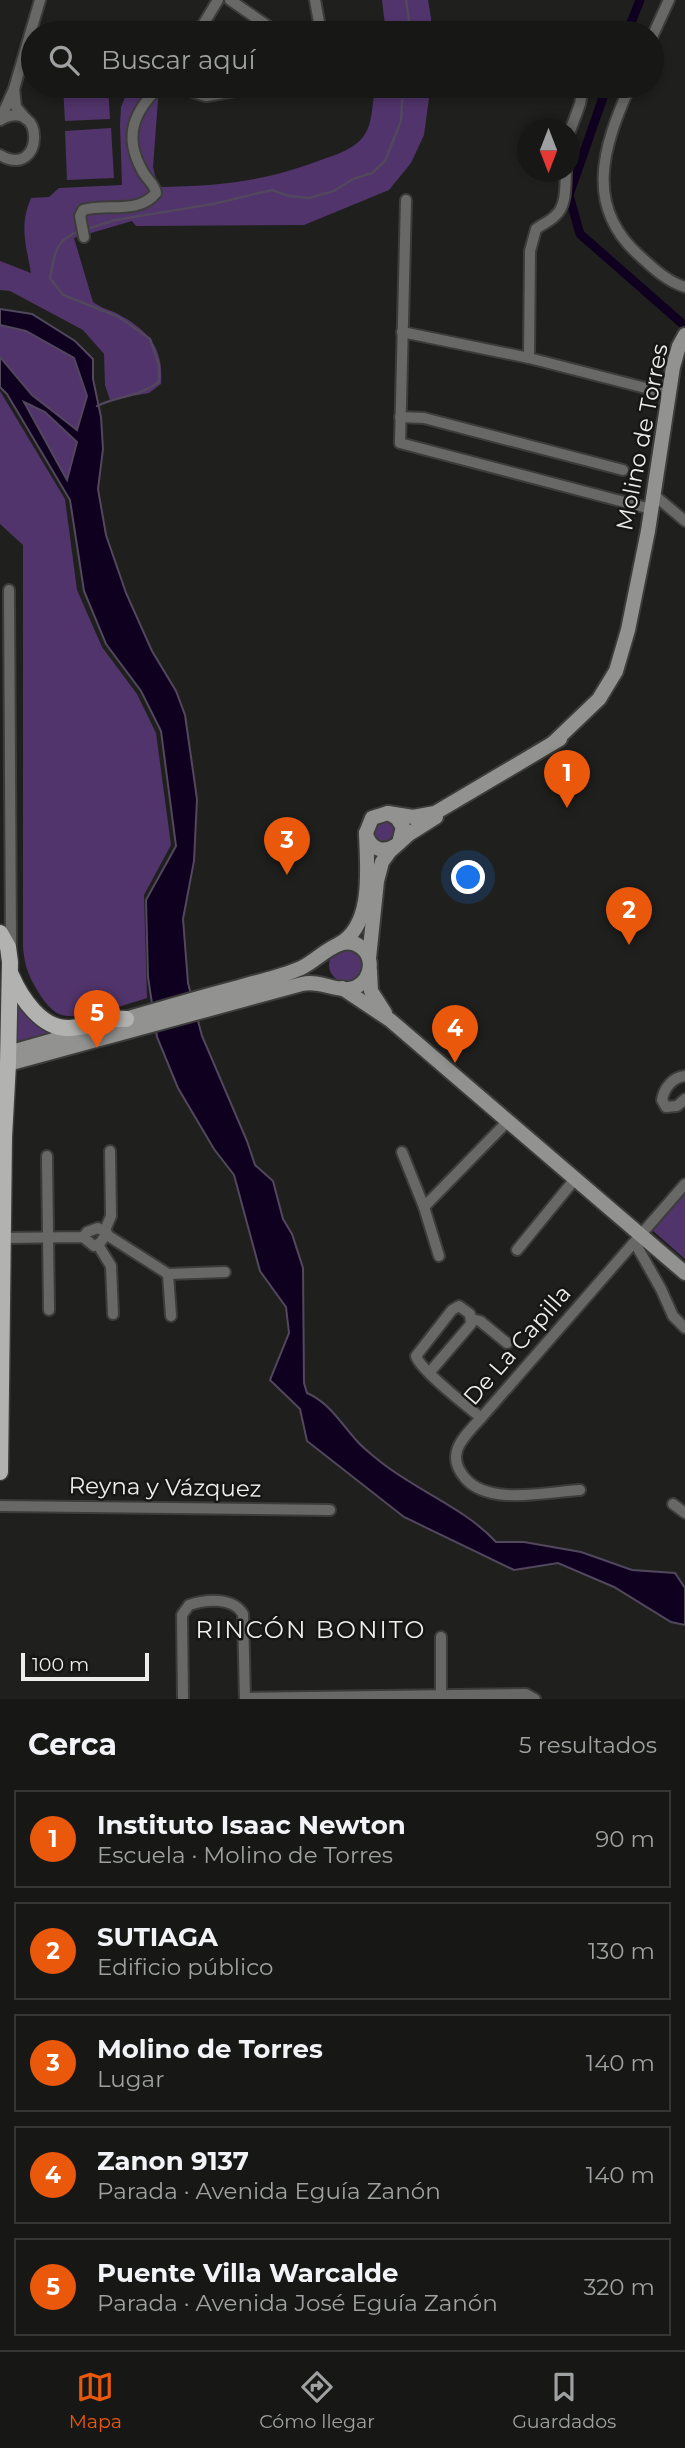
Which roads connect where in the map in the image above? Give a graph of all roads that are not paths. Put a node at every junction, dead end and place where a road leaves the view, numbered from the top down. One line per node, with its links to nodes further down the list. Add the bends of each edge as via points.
1 (40, 0): 6 (street)
2 (315, 0): 9 (street)
3 (669, 0): 10 (street)
4 (231, 1): 5 (street); 8 (street)
5 (217, 3): 7 (street)
6 (36, 21)
7 (206, 21)
8 (260, 21)
9 (319, 21)
10 (659, 21)
11 (21, 72): 12 (street)
12 (14, 89): 17 (street); 18 (street, via 16,107)
13 (150, 98): 22 (street, via 136,116 133,135 136,158 156,193 129,207 83,210)
14 (581, 98): 16 (street)
15 (625, 98): 23 (street, via 607,147 606,208 631,249)
16 (574, 119)
17 (0, 120): 18 (street, via 14,116)
18 (28, 121): 19 (street, via 35,133 29,153 17,159)
19 (0, 155)
20 (565, 182): 26 (street, via 560,211 536,229 530,251)
21 (405, 200): 24 (street)
22 (83, 232)
23 (685, 287)
24 (402, 332): 26 (street); 28 (street)
25 (685, 335): 27 (main road, Molino de Torres)
26 (529, 358): 27 (street)
27 (668, 394): 30 (main road, Molino de Torres)
28 (400, 417): 29 (street, via 424,418); 30 (street, via 400,443)
29 (623, 470)
30 (652, 501): 31 (street); 35 (main road, Molino de Torres, via 628,645 611,691 553,743)
31 (685, 521)
32 (9, 590): 33 (street)
33 (5, 639): 34 (street)
34 (5, 725): 39 (street)
35 (496, 779): 36 (main road, Molino de Torres, via 435,813 413,817); 38 (main road, Molino de Torres)
36 (388, 813): 37 (main road, via 372,818); 38 (main road, via 401,822 403,833)
37 (366, 833): 38 (main road, via 374,847 385,850); 41 (main road, via 362,918 352,934)
38 (397, 845): 42 (main road, Molino de Torres, via 384,858 378,875)
39 (11, 918): 40 (street); 43 (street)
40 (0, 931): 43 (main road, via 8,947)
41 (332, 948): 42 (main road, via 346,942 356,944 365,950); 44 (main road, via 324,972); 45 (main road, via 303,967)
42 (370, 963): 44 (main road, via 360,984); 46 (main road, Molino de Torres, via 371,991)
43 (7, 966): 47 (main road, via 26,1002 56,1027 113,1018); 48 (main road)
44 (339, 987): 45 (main road, via 307,983); 46 (main road)
45 (236, 995): 47 (main road)
46 (390, 1020): 51 (main road)
47 (133, 1022): 48 (main road)
48 (4, 1059): 61 (main road)
49 (685, 1076): 50 (street, via 670,1083 662,1100 671,1108)
50 (685, 1099)
51 (508, 1121): 55 (main road); 57 (street)
52 (110, 1151): 58 (street, via 111,1216)
53 (402, 1153): 57 (street)
54 (47, 1156): 59 (street)
55 (575, 1179): 62 (main road); 64 (street)
56 (685, 1184): 62 (street, De La Capilla)
57 (424, 1207): 65 (street)
58 (106, 1233): 60 (street, via 92,1230); 63 (street); 68 (street)
59 (48, 1237): 60 (street); 61 (street); 69 (street)
60 (83, 1237): 63 (street)
61 (3, 1238): 75 (main road)
62 (638, 1239): 67 (main road); 73 (street, via 673,1316); 77 (street, De La Capilla)
63 (97, 1245): 70 (street, via 111,1266)
64 (517, 1250)
65 (439, 1256)
66 (225, 1272): 68 (street)
67 (685, 1273)
68 (168, 1274): 71 (street)
69 (50, 1310)
70 (113, 1314)
71 (171, 1316)
72 (472, 1319): 74 (street); 76 (street); 76 (street, via 459,1306 452,1310 416,1356)
73 (685, 1328)
74 (507, 1343)
75 (1, 1348): 78 (main road)
76 (429, 1373): 77 (street)
77 (481, 1418): 79 (street, De La Capilla, via 454,1460 472,1487 507,1495)
78 (0, 1472)
79 (580, 1490)
80 (673, 1504): 83 (street)
81 (0, 1506): 82 (street, Reyna y Vázquez)
82 (330, 1510)
83 (685, 1513)
84 (441, 1637): 85 (street)
85 (441, 1696): 86 (street); 87 (street)
86 (530, 1697)
87 (245, 1698): 88 (street, via 240,1608 202,1602 189,1605 182,1620)
88 (183, 1699)

